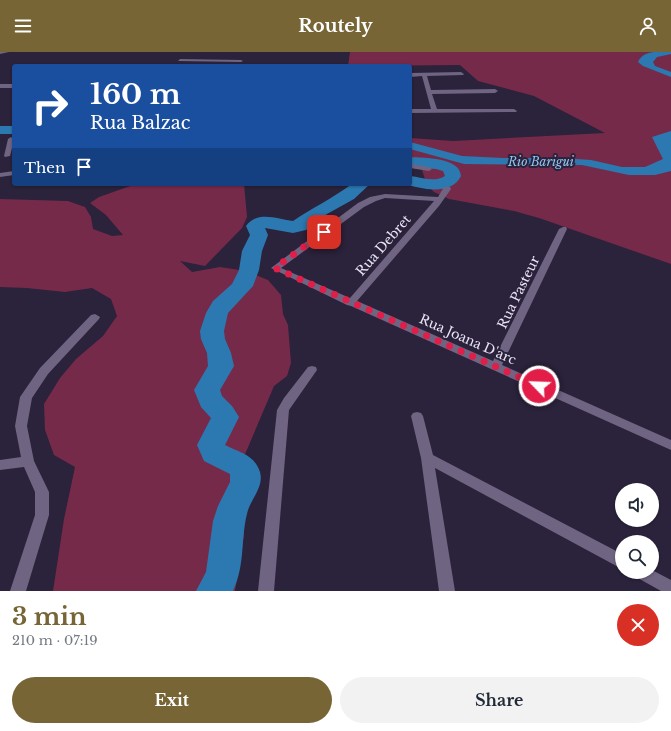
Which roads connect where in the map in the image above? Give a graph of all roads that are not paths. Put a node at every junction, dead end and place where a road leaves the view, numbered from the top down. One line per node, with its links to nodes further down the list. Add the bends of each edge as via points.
1 (7, 52): 3 (street)
2 (181, 52): 4 (street)
3 (0, 53)
4 (180, 60): 5 (street); 6 (street)
5 (242, 61)
6 (179, 64)
7 (424, 74): 8 (street); 9 (street); 13 (street)
8 (461, 74)
9 (412, 75)
10 (0, 86): 11 (street)
11 (12, 86)
12 (495, 91): 13 (street)
13 (429, 92): 16 (street)
14 (412, 111): 16 (street)
15 (514, 111): 16 (street)
16 (435, 112)
17 (10, 139): 18 (street)
18 (7, 156)
19 (412, 166): 20 (street)
20 (428, 169)
21 (12, 173): 22 (street)
22 (0, 175)
23 (446, 189): 24 (street, Rua Debret)
24 (438, 202): 26 (street, Rua Debret); 26 (street, Rua Joana D'arc, via 385,196 374,199 275,268)
25 (563, 229): 28 (street, Rua Pasteur)
26 (350, 303): 28 (street, Rua Joana D'arc)
27 (95, 317): 33 (street, via 44,371 26,397 21,426)
28 (496, 367): 31 (street, Rua Joana D'arc)
29 (312, 370): 39 (street, via 283,410)
30 (417, 416): 32 (street)
31 (671, 445)
32 (427, 458): 35 (street); 40 (street)
33 (28, 461): 34 (street); 38 (street, via 42,492 42,515)
34 (0, 465)
35 (615, 558)
36 (654, 579): 37 (street)
37 (671, 588)
38 (18, 591)
39 (266, 591)
40 (447, 591)

